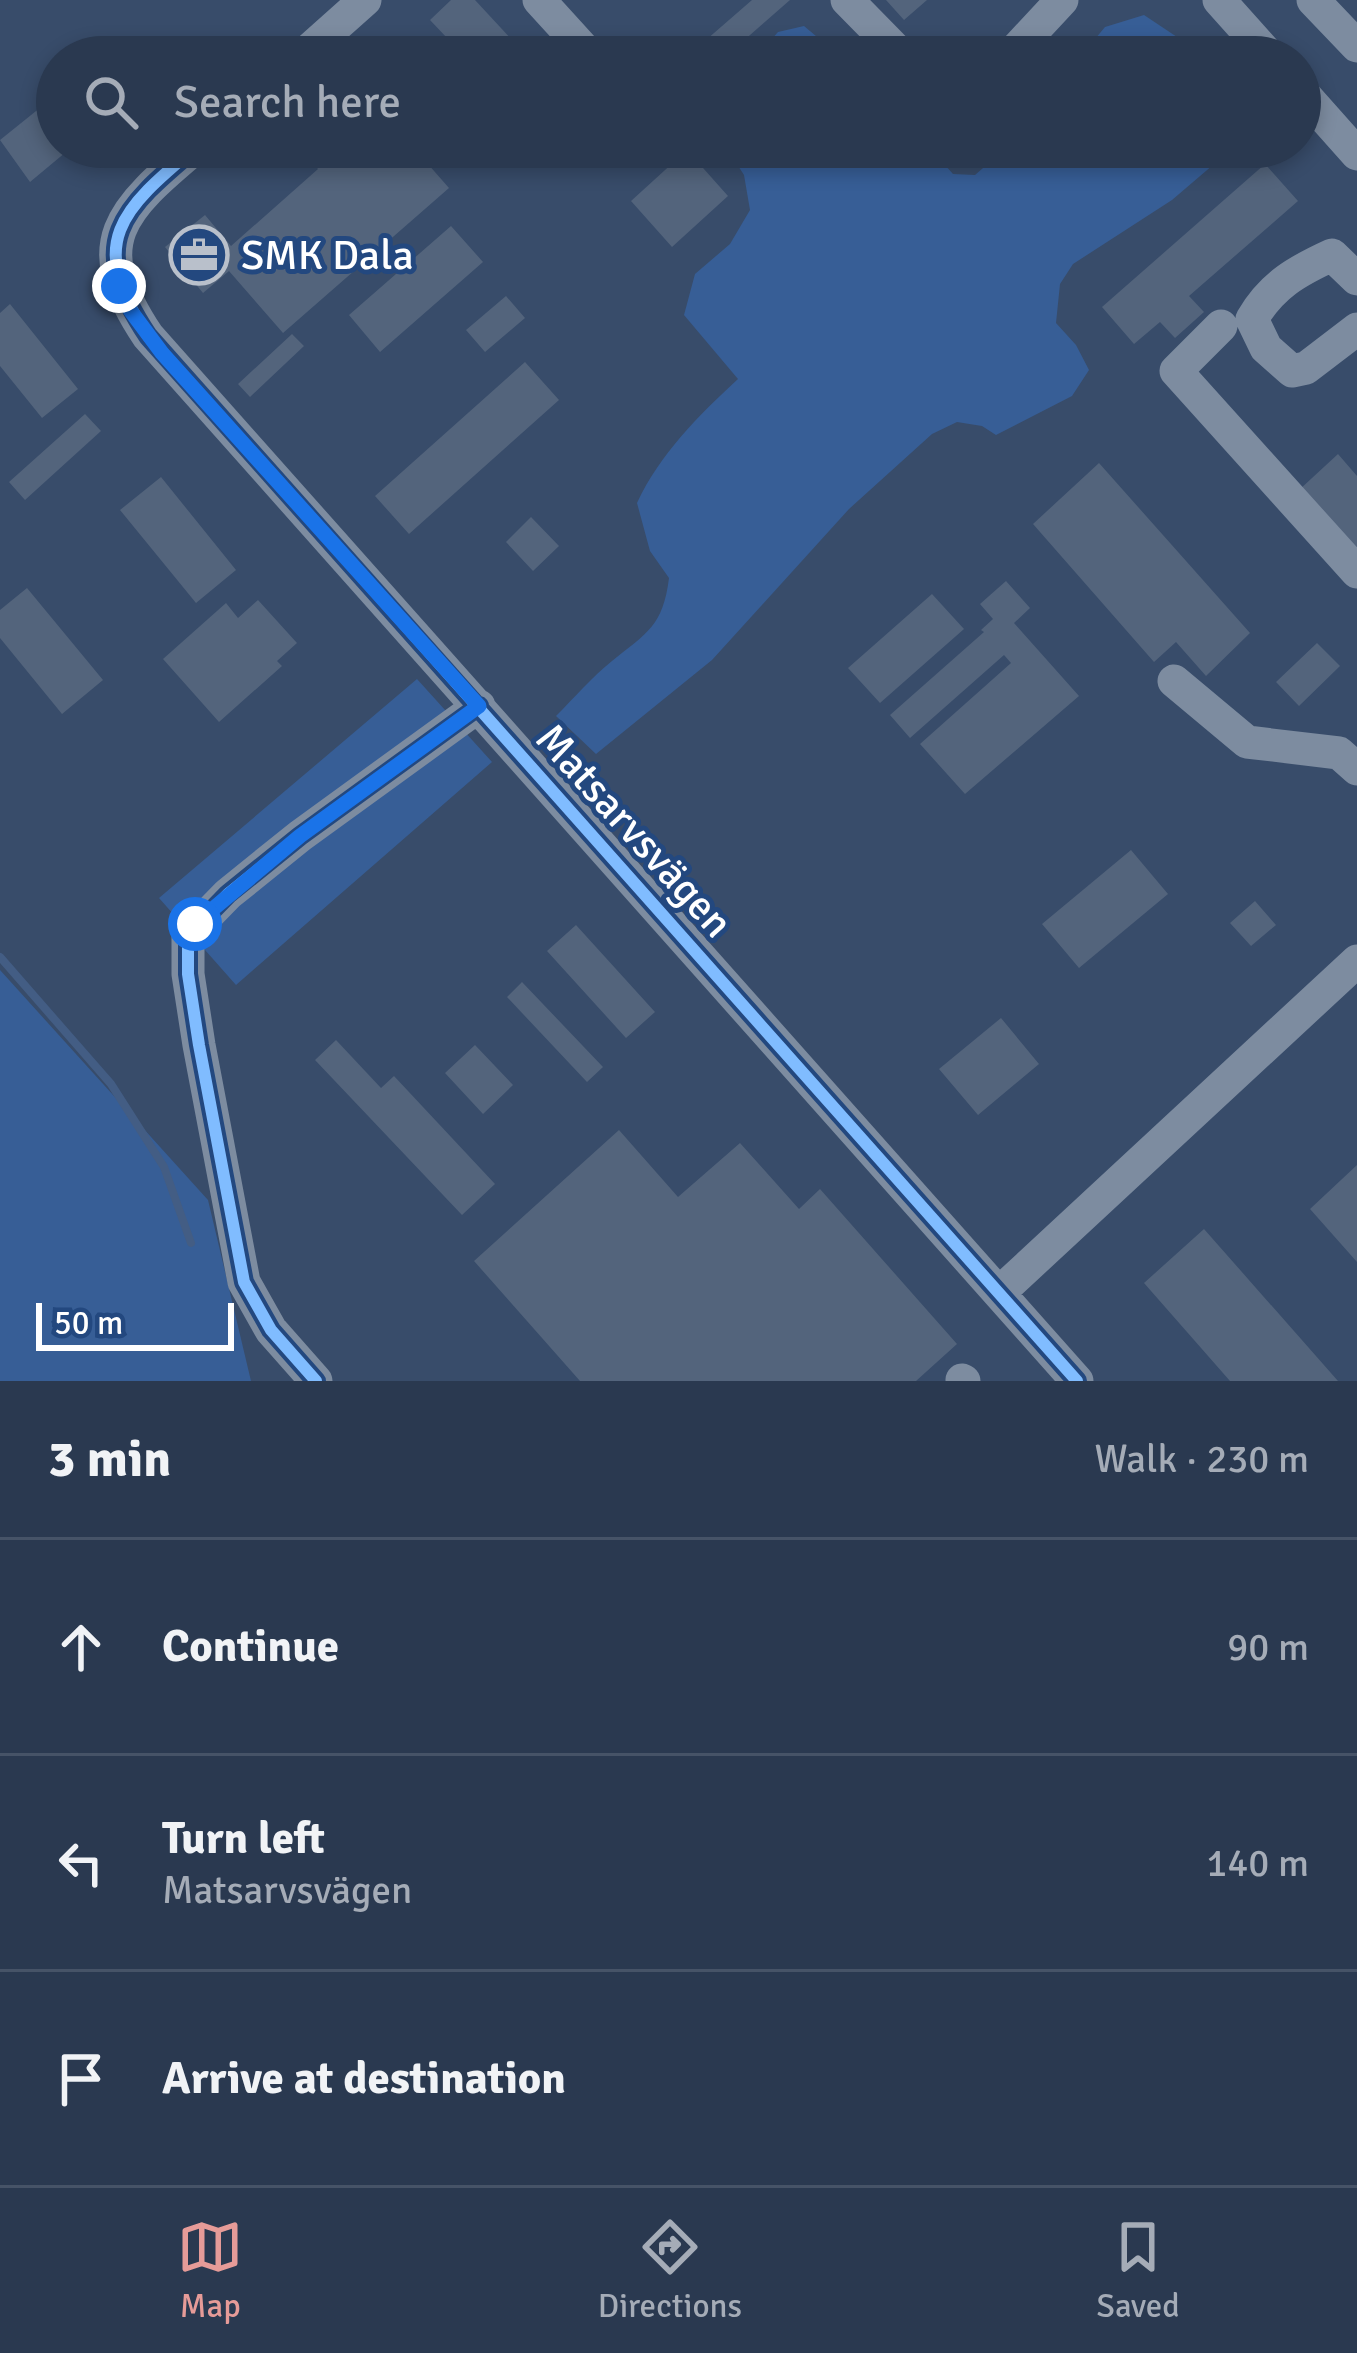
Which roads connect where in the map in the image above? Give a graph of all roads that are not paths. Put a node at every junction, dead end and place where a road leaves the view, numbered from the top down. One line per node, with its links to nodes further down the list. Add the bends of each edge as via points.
1 (365, 0): 7 (street)
2 (539, 0): 8 (street)
3 (847, 0): 9 (street)
4 (1061, 0): 10 (street)
5 (1219, 0): 11 (street)
6 (1313, 0): 12 (street)
7 (325, 36)
8 (572, 36)
9 (882, 36)
10 (1028, 36)
11 (1251, 36)
12 (1357, 46)
13 (1321, 114): 14 (street)
14 (1357, 154)
15 (171, 168): 21 (street, Matsarvsvägen, via 120,226 119,286 130,310)
16 (1357, 279): 18 (street, via 1332,255 1286,277 1252,319 1266,348 1292,370)
17 (1222, 326): 19 (street, via 1176,371)
18 (1357, 328)
19 (1357, 572)
20 (1174, 681): 22 (street, via 1247,742 1340,753)
21 (479, 706): 24 (street, Matsarvsvägen); 25 (street, via 282,850 188,935 202,1063 244,1282 271,1330)
22 (1357, 769)
23 (1357, 961): 24 (street)
24 (999, 1293): 26 (street, Matsarvsvägen)
25 (316, 1381)
26 (1077, 1381)

